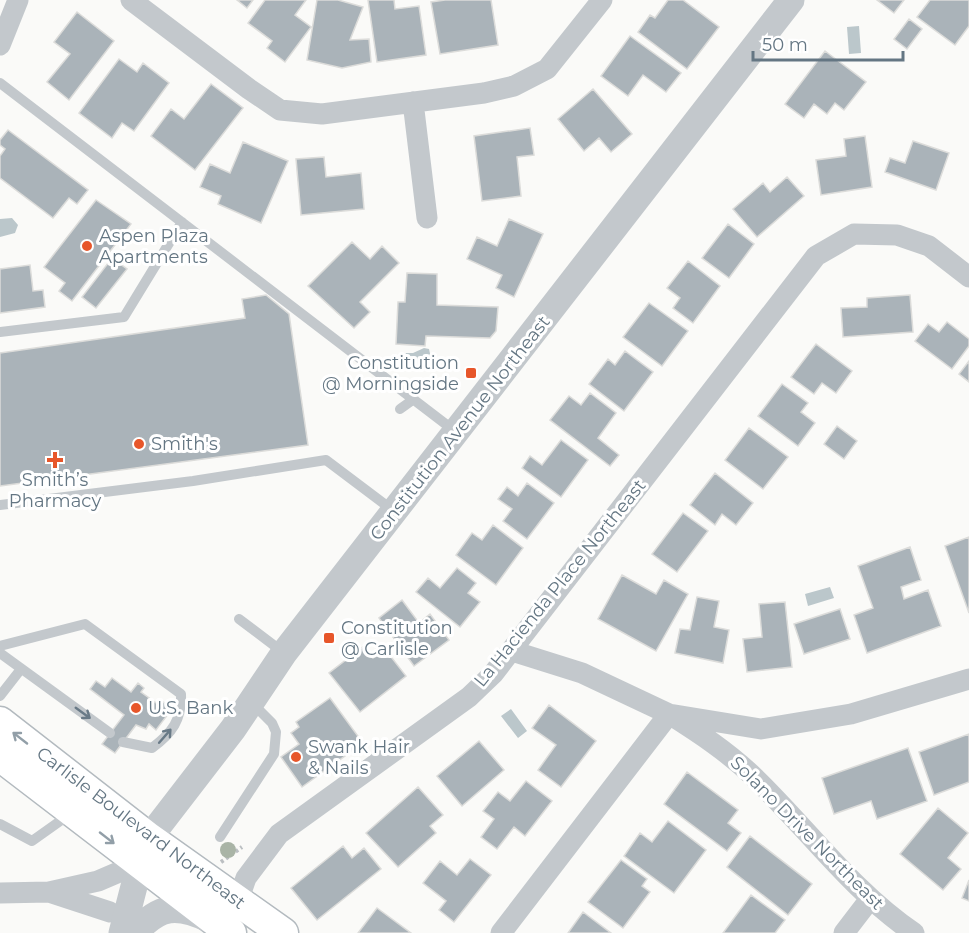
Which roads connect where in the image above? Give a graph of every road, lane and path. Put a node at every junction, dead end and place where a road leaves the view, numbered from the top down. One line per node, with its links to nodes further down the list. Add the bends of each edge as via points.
1 (18, 0): 5 (street)
2 (131, 0): 7 (street, via 280,110 322,114)
3 (602, 0): 7 (street, via 547,69 514,86)
4 (791, 0): 14 (street, Constitution Avenue Northeast)
5 (0, 45)
6 (0, 83): 9 (lane)
7 (413, 102): 8 (street)
8 (427, 218)
9 (182, 222): 11 (lane, via 124,317); 12 (lane)
10 (969, 277): 19 (street, La Hacienda Place Northeast, via 929,246 897,235 854,234 816,256)
11 (0, 332)
12 (414, 399): 13 (lane); 14 (lane)
13 (400, 409)
14 (457, 432): 16 (street, Constitution Avenue Northeast)
15 (0, 505): 16 (lane, via 326,460)
16 (395, 512): 21 (street, Constitution Avenue Northeast)
17 (239, 619): 21 (lane)
18 (0, 646): 29 (lane, one-way to 18, via 152,748 163,739 182,713 181,694 85,624)
19 (512, 651): 26 (street, via 582,673); 38 (street, La Hacienda Place Northeast, via 468,697 279,834 246,878)
20 (0, 653): 22 (lane)
21 (284, 653): 25 (street, Constitution Avenue Northeast)
22 (21, 669): 24 (lane); 28 (lane, one-way to 28)
23 (969, 680): 26 (street, via 851,714 761,729)
24 (0, 696)
25 (251, 702): 33 (lane, via 276,732 274,754); 34 (street, Constitution Avenue Northeast)
26 (669, 714): 37 (street, Solano Drive Northeast, via 716,743 753,776); 43 (street)
27 (0, 722): 34 (main road, Carlisle Boulevard Northeast, one-way to 27)
28 (110, 733)
29 (123, 742)
30 (0, 756): 31 (main road, Carlisle Boulevard Northeast)
31 (73, 812): 32 (lane, via 32,841); 34 (main road, Carlisle Boulevard Northeast, one-way to 34)
32 (0, 824)
33 (220, 837)
34 (145, 851): 35 (street, via 98,880); 38 (main road, Carlisle Boulevard Northeast); 39 (street, Constitution Avenue Northeast, via 122,878); 40 (main road, Carlisle Boulevard Northeast)
35 (49, 892): 36 (street); 39 (street)
36 (0, 893)
37 (870, 899): 44 (street); 45 (street, Solano Drive Northeast)
38 (238, 901): 42 (main road, Carlisle Boulevard Northeast)
39 (112, 926)
40 (224, 928): 41 (street, via 186,908 150,916)
41 (135, 933)
42 (283, 933)
43 (501, 933)
44 (844, 933)
45 (914, 933)

